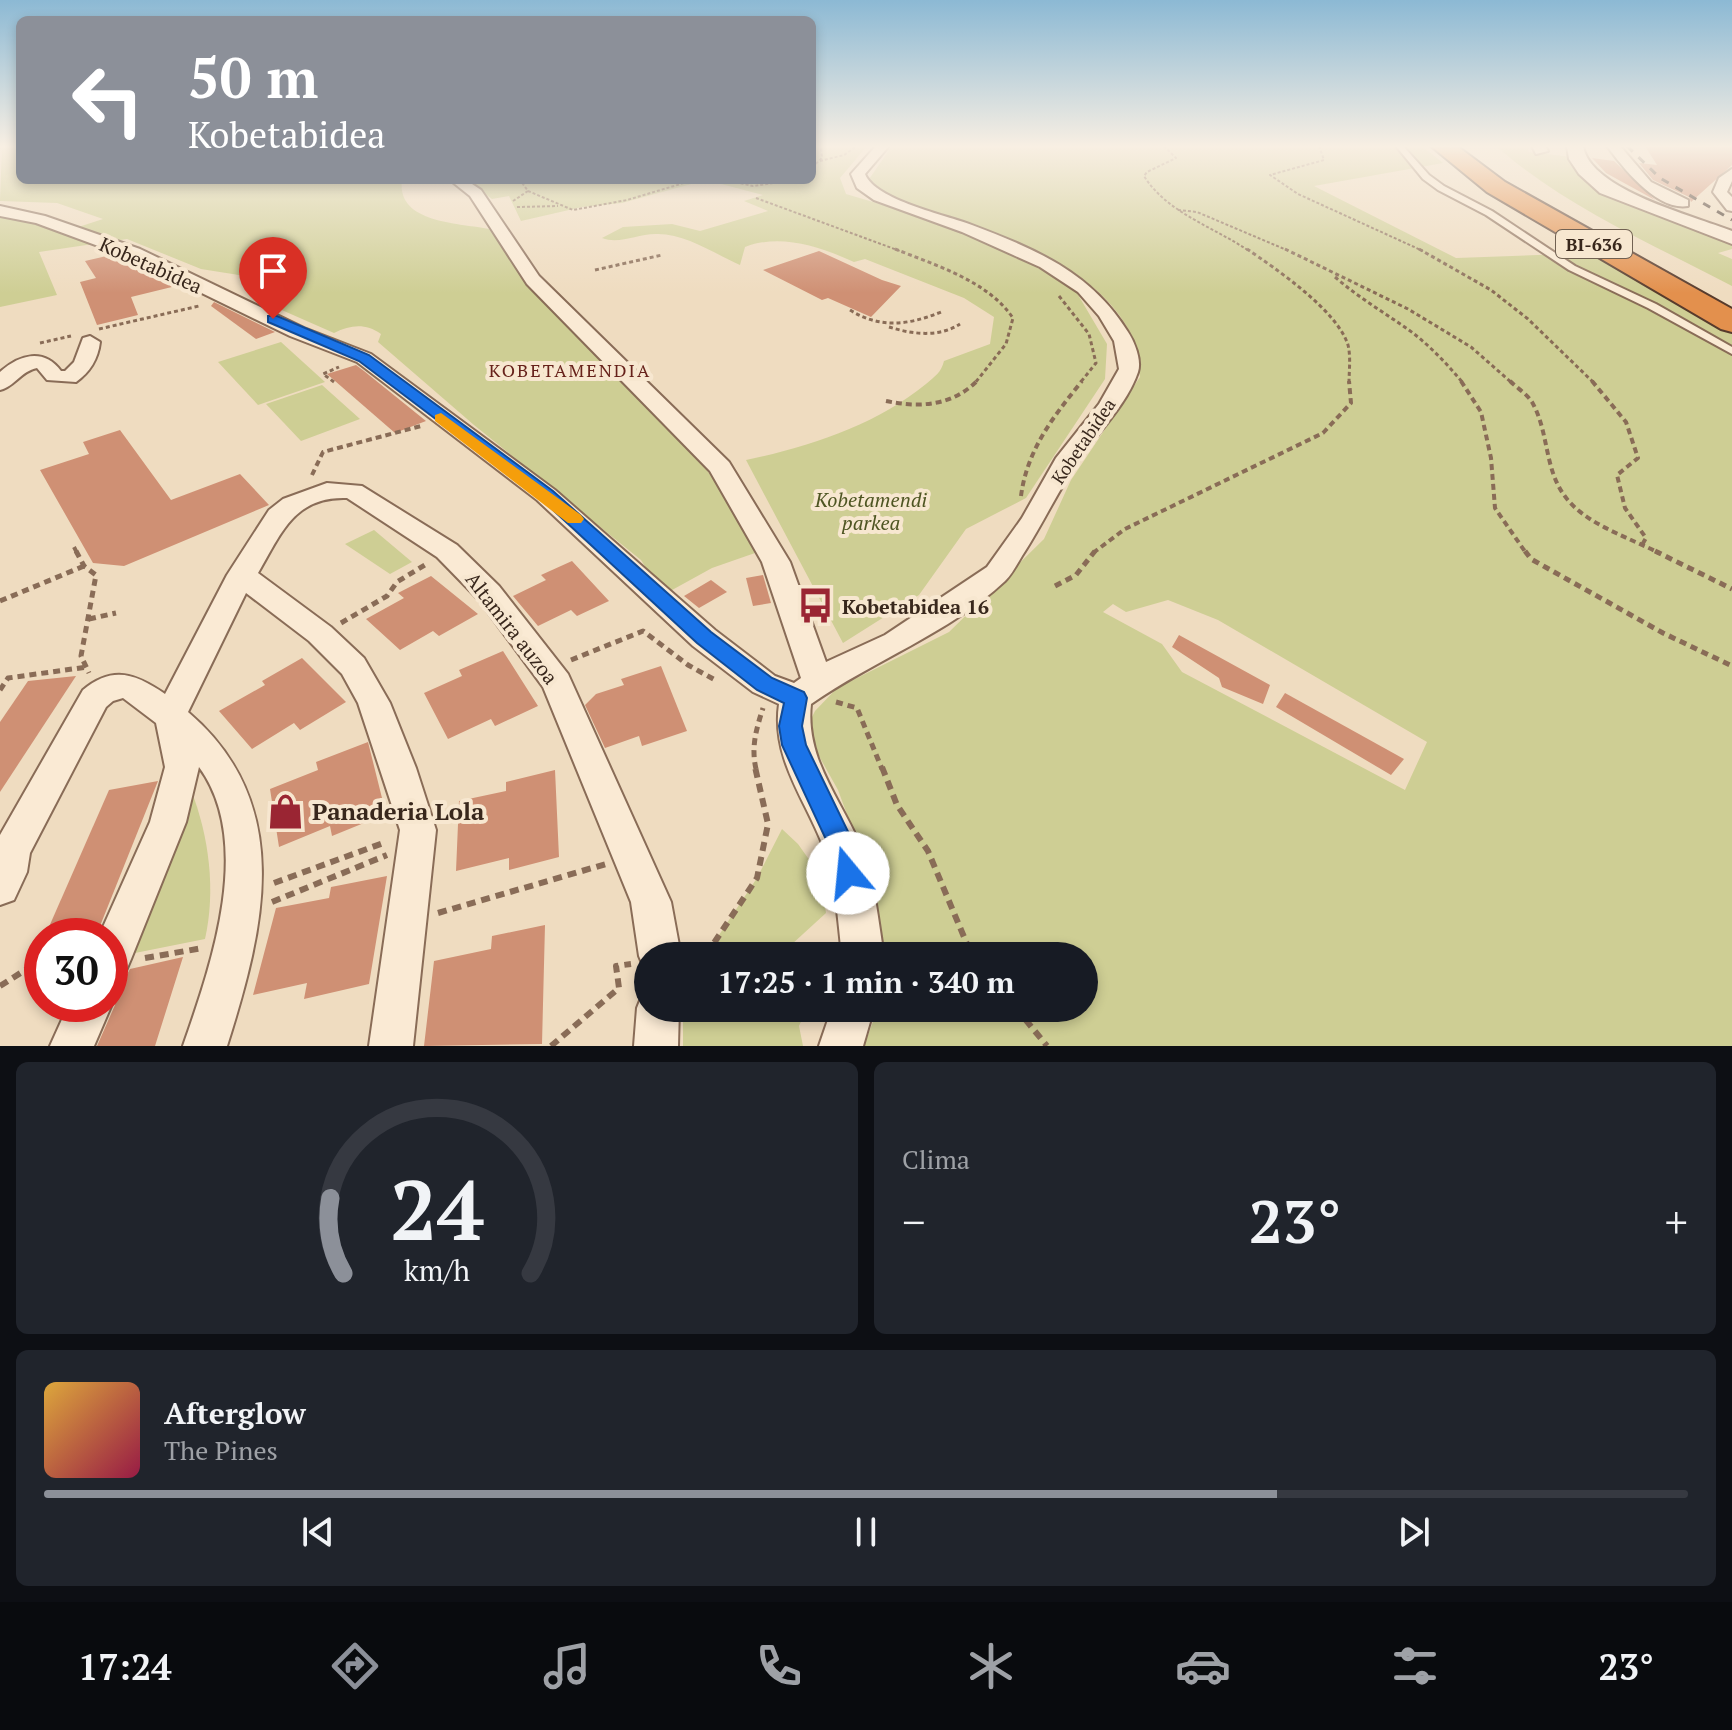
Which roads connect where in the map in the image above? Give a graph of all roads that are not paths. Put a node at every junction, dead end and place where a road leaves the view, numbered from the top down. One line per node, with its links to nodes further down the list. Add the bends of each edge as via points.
1 (477, 195): 17 (street, via 533,280 720,467 776,562)
2 (876, 195): 17 (street, Kobetabidea, via 1046,263 1084,288 1124,341 1129,369 997,573 896,643 840,668)
3 (1454, 195): 14 (lane, via 1580,272)
4 (1517, 195): 12 (highway, BI-636, via 1548,218)
5 (1546, 195): 11 (highway, BI-636)
6 (1622, 195): 10 (street)
7 (1666, 195): 8 (street)
8 (1683, 203)
9 (0, 211): 17 (street, Kobetabidea, via 40,219 134,253 297,332 364,358 546,495 704,638 764,684)
10 (1732, 238)
11 (1732, 296)
12 (1732, 322)
13 (87, 335): 15 (street, via 89,352 80,371 69,378 54,376 44,362 33,361 11,371)
14 (1732, 351)
15 (0, 384)
16 (241, 575): 18 (street, Altamira auzoa); 21 (street, Altamira auzoa, via 278,516 327,490 353,491 447,551 489,593 557,682 651,902); 29 (street, via 320,634 353,666 374,703 418,836)
17 (817, 694): 22 (street, via 791,726 794,745 843,848)
18 (171, 714): 19 (street, via 128,685 95,679 94,699); 23 (street, via 182,767); 28 (street, via 215,762 239,824 240,917)
19 (5, 855): 20 (street, via 8,872)
20 (0, 887)
21 (658, 942)
22 (860, 942)
23 (128, 947)
24 (83, 1022): 27 (street)
25 (657, 1022): 30 (street)
26 (849, 1022): 31 (street)
27 (72, 1046)
28 (205, 1046)
29 (391, 1046)
30 (656, 1046)
31 (841, 1046)

